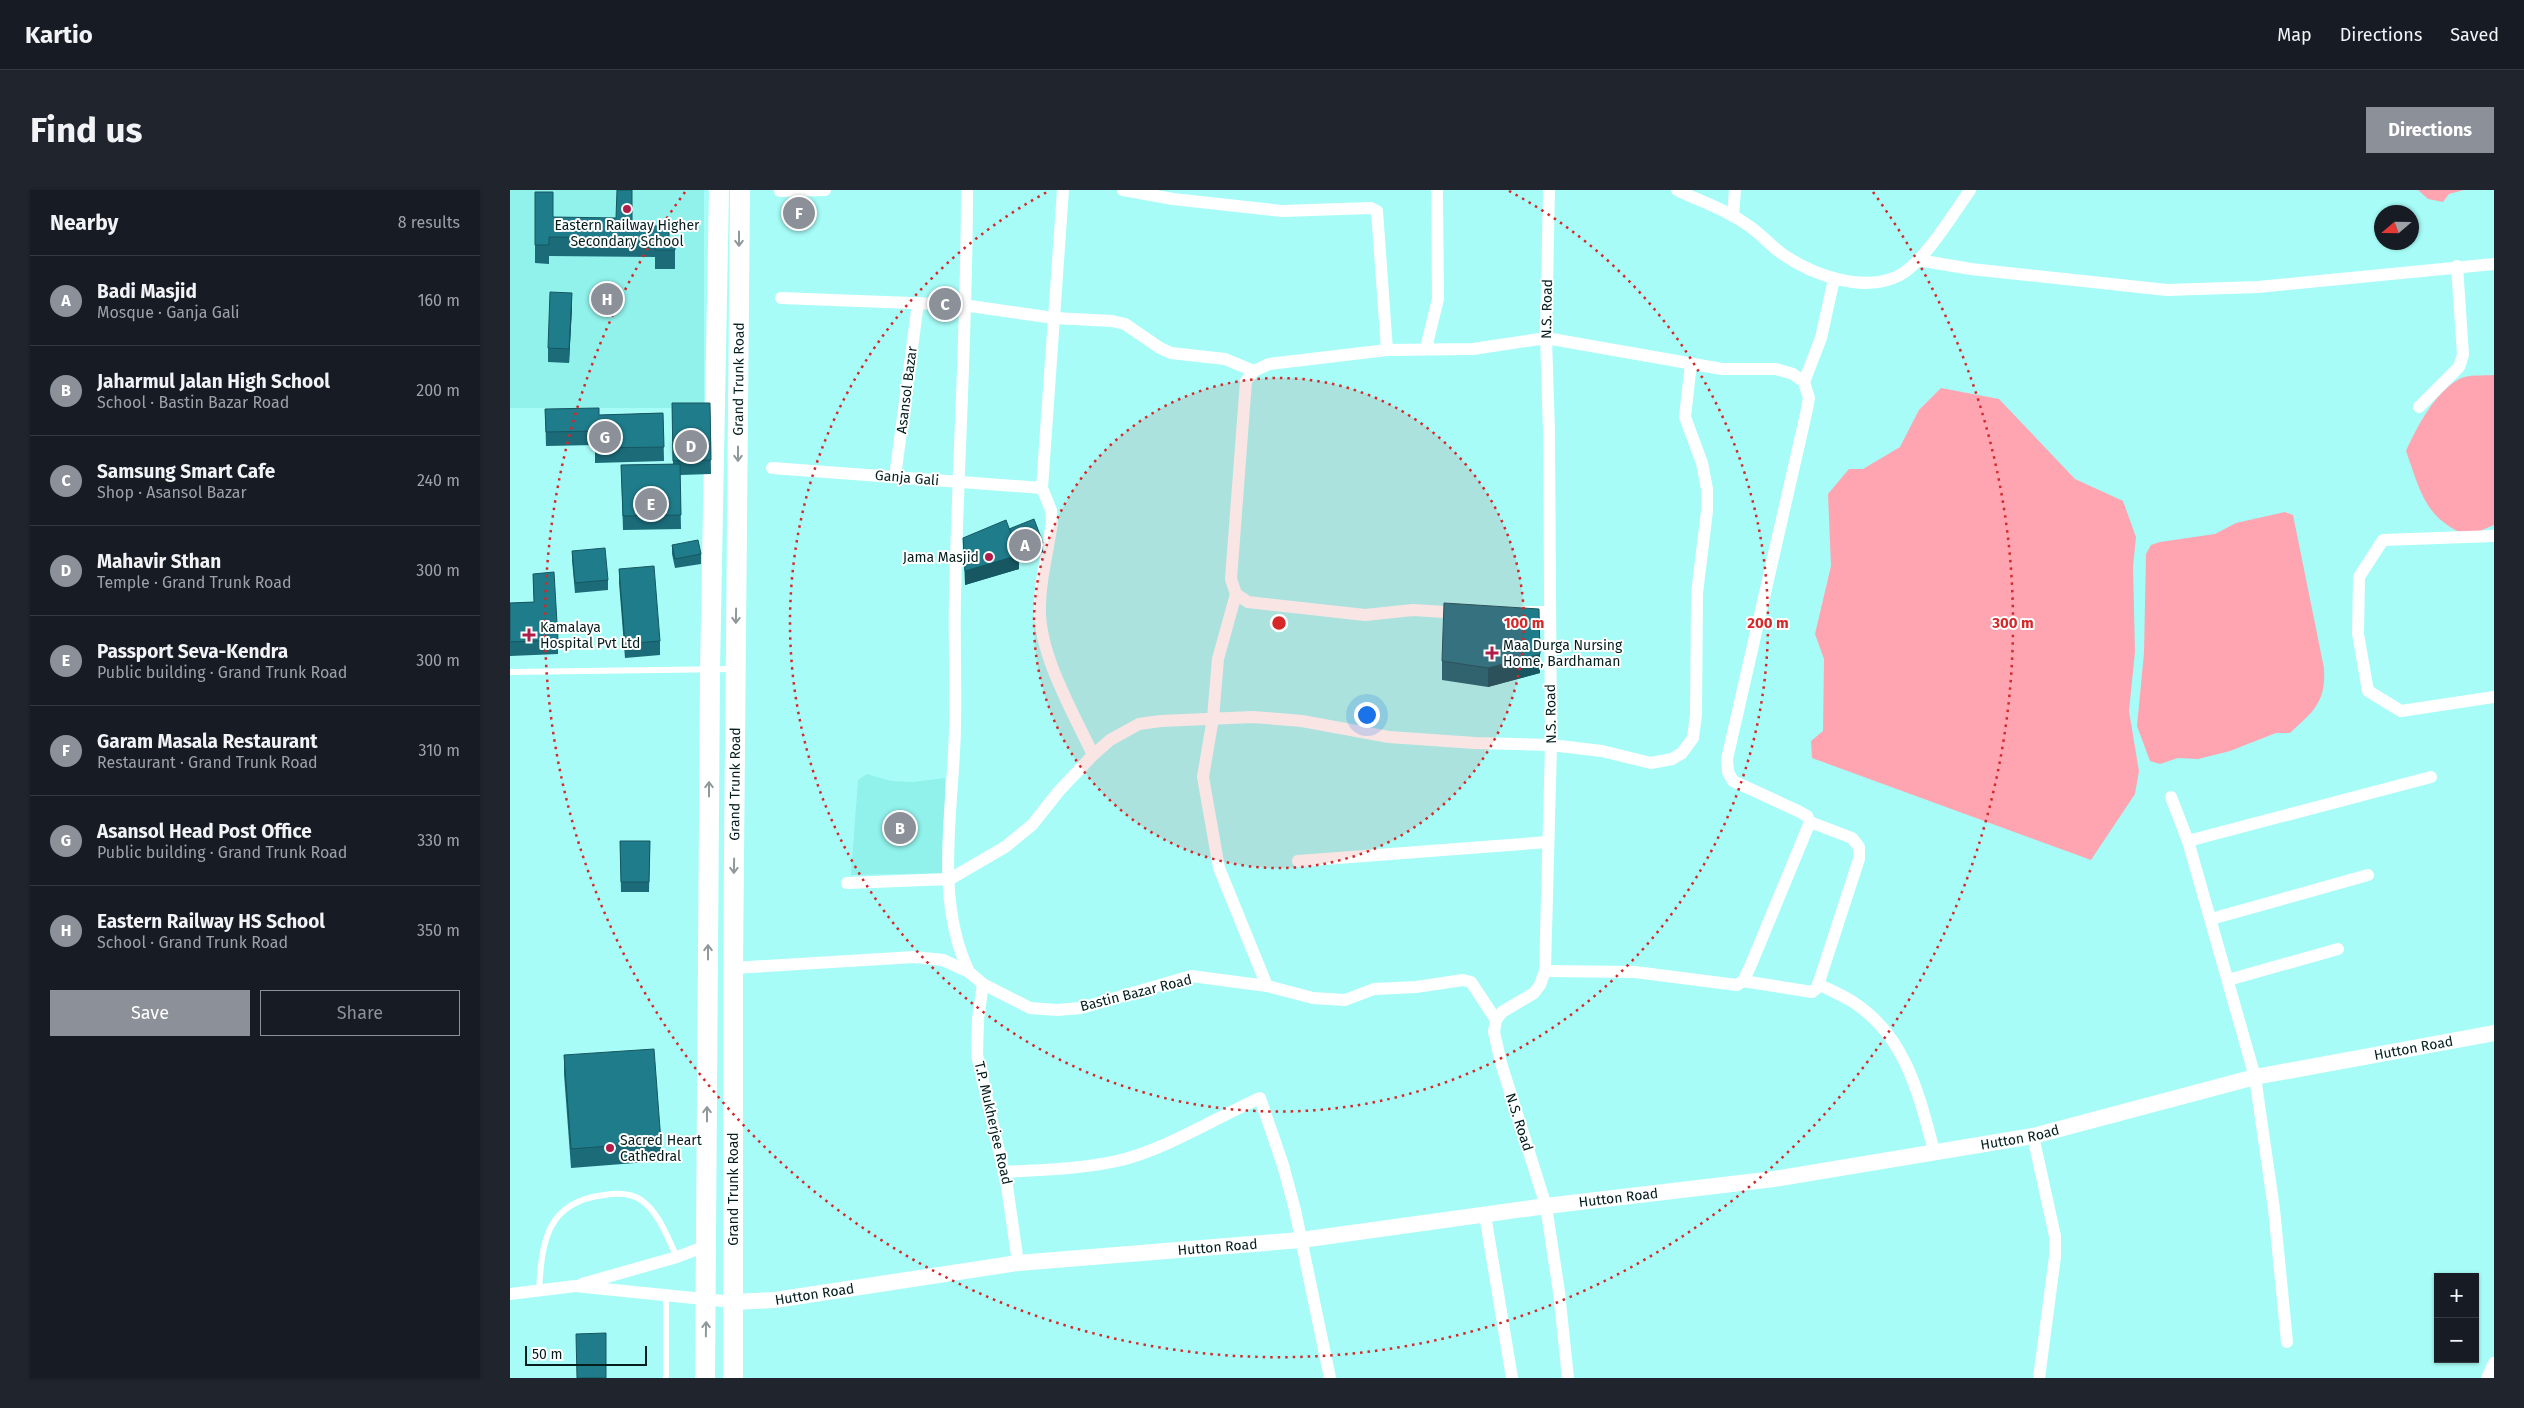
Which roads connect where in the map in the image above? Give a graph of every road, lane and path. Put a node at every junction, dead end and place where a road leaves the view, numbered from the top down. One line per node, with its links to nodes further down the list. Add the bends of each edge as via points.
1 (719, 190): 39 (main road)
2 (740, 190): 38 (main road, Grand Trunk Road, one-way to 38)
3 (825, 190): 12 (street)
4 (967, 190): 20 (street)
5 (1063, 190): 21 (street)
6 (1123, 190): 24 (street, via 1282,211 1371,208 1377,212)
7 (1437, 190): 23 (street, via 1438,299)
8 (1548, 190): 22 (street, N.S. Road)
9 (1677, 190): 13 (street, via 1711,203)
10 (1736, 190): 13 (street)
11 (1970, 190): 14 (street)
12 (780, 191)
13 (1733, 216): 17 (street, via 1782,254)
14 (1918, 260): 16 (street, via 1971,269 2167,290 2258,287); 17 (street, via 1901,274 1882,282 1855,283)
15 (2494, 264): 16 (street)
16 (2457, 266): 28 (street, via 2464,355 2459,367)
17 (1834, 279): 27 (street, via 1821,338)
18 (781, 298): 19 (street)
19 (918, 303): 20 (street); 30 (street, Asansol Bazar)
20 (964, 305): 21 (street); 31 (street)
21 (1054, 318): 26 (street, via 1125,324 1171,353 1225,359); 32 (street)
22 (1546, 338): 23 (street, via 1473,350); 25 (street); 36 (street, N.S. Road)
23 (1426, 348): 24 (street)
24 (1387, 350): 26 (street, via 1268,364)
25 (1691, 363): 27 (street, via 1722,369 1776,369 1793,374); 43 (street, via 1686,417 1702,463 1707,496 1697,593 1693,738 1682,753 1672,759 1651,762 1602,751)
26 (1254, 371): 34 (street, via 1246,381 1237,484 1231,579)
27 (1804, 382): 47 (street, via 1809,398 1806,414 1727,759 1733,781 1798,811)
28 (2419, 407)
29 (772, 468): 30 (street, Ganja Gali)
30 (895, 477): 31 (street, Ganja Gali)
31 (958, 482): 32 (street, Ganja Gali); 52 (street)
32 (1042, 488): 44 (street, via 1052,522 1041,593 1044,638 1055,671)
33 (2494, 536): 41 (street, via 2382,540 2360,577 2358,634 2368,691 2401,711)
34 (1236, 594): 37 (street, via 1248,602 1365,615 1413,610); 42 (street, via 1218,658)
35 (1512, 612): 36 (street)
36 (1549, 612): 43 (street, N.S. Road)
37 (1476, 613)
38 (736, 669): 39 (lane); 56 (main road, Grand Trunk Road, one-way to 56)
39 (710, 670): 40 (lane); 73 (main road, one-way to 39)
40 (510, 672)
41 (2494, 697)
42 (1213, 718): 43 (street, via 1302,721 1389,737 1475,744); 44 (street, via 1139,724 1110,740); 63 (street, via 1203,777 1219,868)
43 (1551, 745): 49 (street, N.S. Road)
44 (1093, 755): 52 (street, via 1059,790 1032,825)
45 (2431, 777): 48 (street)
46 (2171, 797): 48 (street)
47 (1810, 822): 60 (street); 62 (street, via 1852,838 1859,846 1859,860)
48 (2188, 841): 54 (street)
49 (1548, 842): 50 (street); 57 (street, N.S. Road)
50 (1298, 861)
51 (2368, 875): 54 (street)
52 (950, 879): 53 (street); 58 (street, via 954,934)
53 (847, 883)
54 (2211, 919): 59 (street)
55 (2338, 949): 59 (street)
56 (733, 968): 58 (street, Bastin Bazar Road, via 914,956 943,960); 81 (main road, Grand Trunk Road)
57 (1545, 971): 60 (street, via 1635,972 1737,985); 64 (street, N.S. Road, via 1534,993 1502,1012)
58 (969, 972): 61 (street, Bastin Bazar Road)
59 (2228, 980): 66 (street)
60 (1744, 981): 62 (street, via 1812,992)
61 (983, 984): 63 (street, Bastin Bazar Road, via 1030,1008 1057,1010 1081,1008 1192,976); 69 (street, T.P. Mukherjee Road, via 977,1055)
62 (1818, 984): 68 (street, via 1854,1002 1886,1031 1917,1085)
63 (1267, 986): 64 (street, Bastin Bazar Road, via 1313,998 1344,1000 1374,989 1463,980 1470,982)
64 (1496, 1020): 70 (street, N.S. Road, via 1495,1043)
65 (2494, 1033): 66 (street, Hutton Road)
66 (2255, 1077): 67 (street, Hutton Road); 82 (street, via 2274,1209)
67 (2033, 1136): 68 (street, Hutton Road); 90 (street, via 2055,1236)
68 (1934, 1151): 70 (street, Hutton Road, via 1774,1179)
69 (1003, 1172): 72 (street, via 1087,1166 1150,1151 1260,1098 1283,1165); 75 (street, T.P. Mukherjee Road)
70 (1546, 1206): 71 (street, Hutton Road); 89 (street, N.S. Road)
71 (1485, 1215): 72 (street, Hutton Road); 88 (street)
72 (1301, 1240): 75 (street, Hutton Road); 87 (street)
73 (706, 1246): 74 (street); 80 (main road)
74 (677, 1257): 76 (street); 77 (lane, via 656,1216 641,1200 621,1193 590,1196 561,1212 548,1230 542,1250)
75 (1018, 1263): 81 (street, Hutton Road, via 775,1300)
76 (575, 1286): 77 (street); 79 (street)
77 (539, 1290): 78 (street)
78 (510, 1294)
79 (666, 1295): 80 (street); 84 (lane)
80 (706, 1298): 81 (street); 85 (main road, one-way to 80)
81 (733, 1302): 86 (main road, Grand Trunk Road)
82 (2287, 1342)
83 (2494, 1363): 91 (street)
84 (666, 1378)
85 (705, 1378)
86 (733, 1378)
87 (1330, 1378)
88 (1512, 1378)
89 (1568, 1378)
90 (2039, 1378)
91 (2488, 1378)

